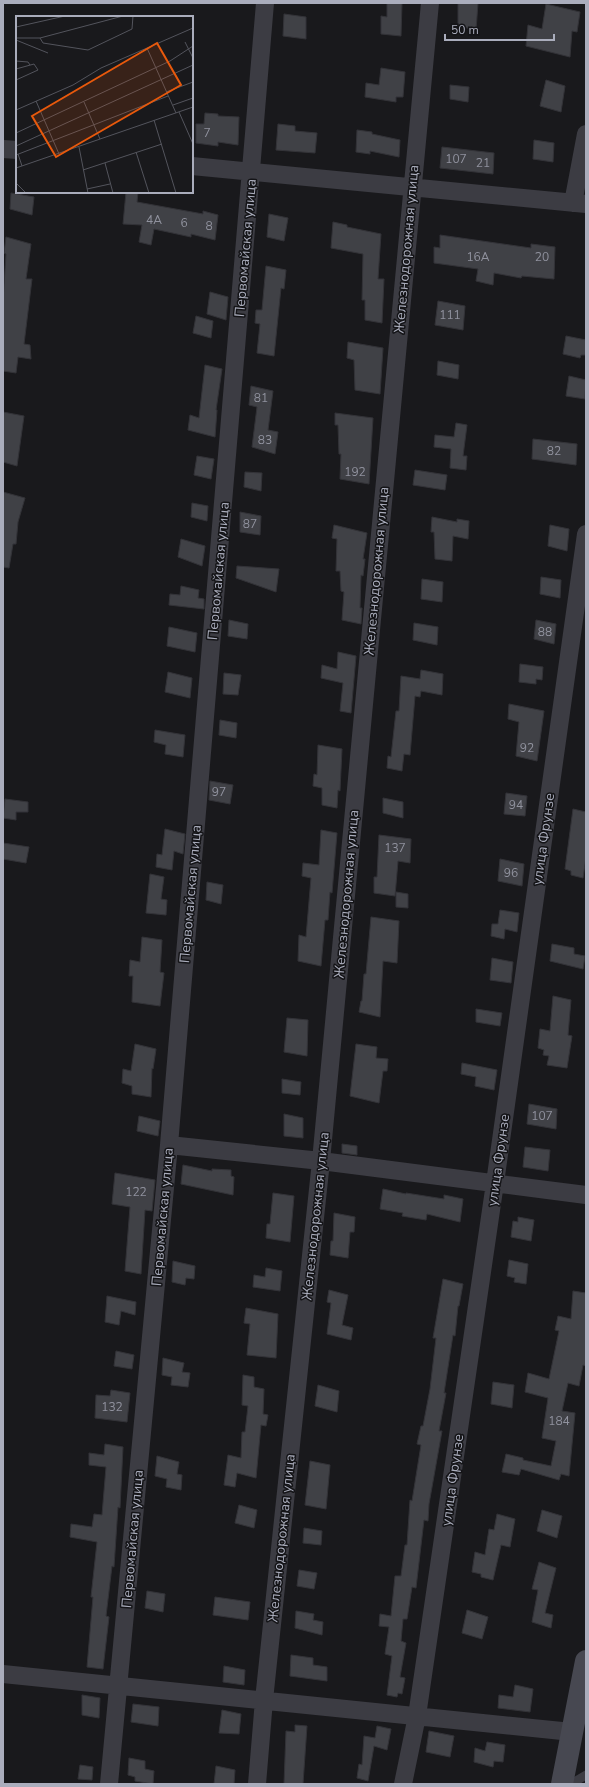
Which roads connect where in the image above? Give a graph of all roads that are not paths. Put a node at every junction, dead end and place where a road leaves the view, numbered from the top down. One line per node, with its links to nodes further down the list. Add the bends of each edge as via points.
1 (265, 3): 7 (street, Первомайская улица)
2 (430, 3): 8 (street, Железнодорожная улица)
3 (586, 134): 9 (street)
4 (3, 149): 5 (street)
5 (16, 150)
6 (193, 166): 7 (street)
7 (252, 172): 8 (street); 11 (street, Первомайская улица)
8 (412, 188): 9 (street); 12 (street, Железнодорожная улица)
9 (580, 204)
10 (586, 534): 13 (street, улица Фрунзе)
11 (169, 1145): 12 (street); 17 (street, Первомайская улица)
12 (321, 1161): 13 (street); 18 (street, Железнодорожная улица)
13 (495, 1183): 14 (street); 19 (street, улица Фрунзе)
14 (586, 1195)
15 (586, 1661): 20 (main road)
16 (3, 1674): 17 (street)
17 (119, 1685): 18 (street); 22 (street, Первомайская улица)
18 (264, 1700): 19 (street); 23 (street, Железнодорожная улица)
19 (417, 1716): 20 (street); 24 (street, улица Фрунзе)
20 (572, 1732): 25 (main road)
21 (586, 1775): 26 (lane)
22 (109, 1784)
23 (257, 1784)
24 (403, 1784)
25 (562, 1784)
26 (571, 1784)

